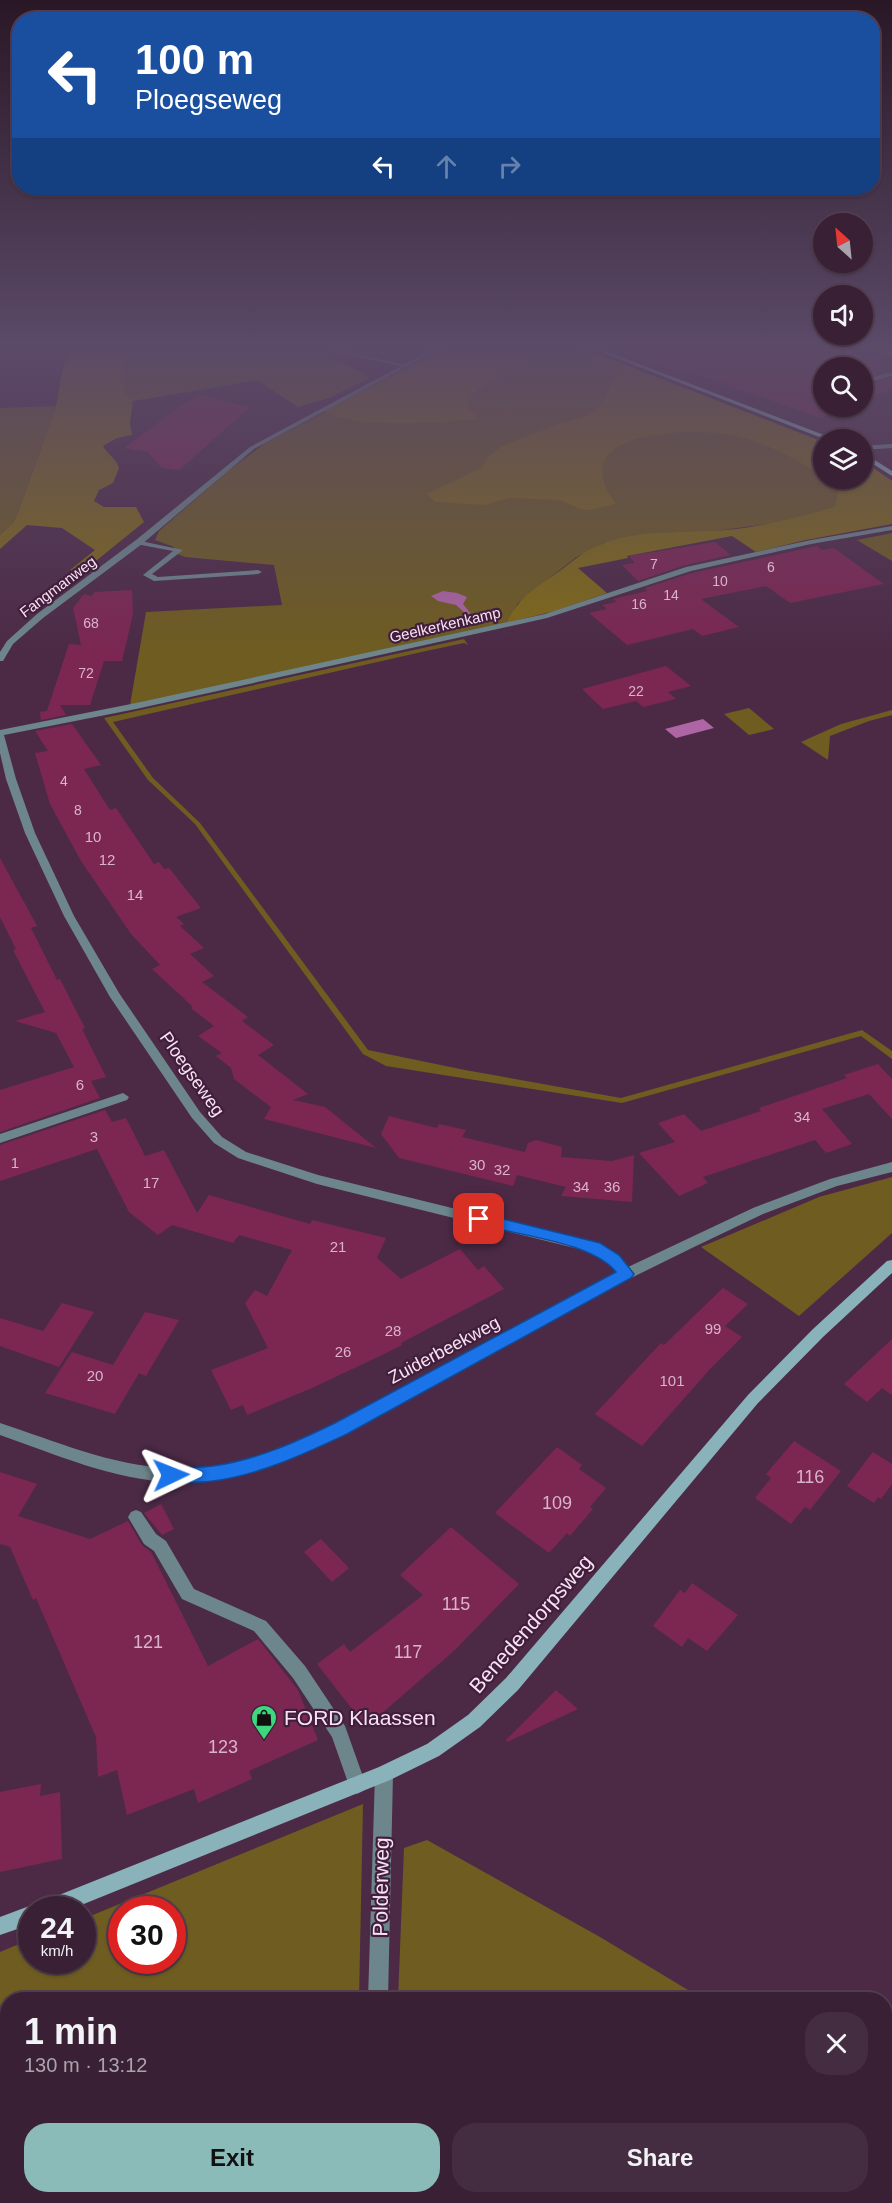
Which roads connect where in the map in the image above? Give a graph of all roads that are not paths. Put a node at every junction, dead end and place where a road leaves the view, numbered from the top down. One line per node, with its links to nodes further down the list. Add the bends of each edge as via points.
1 (254, 447): 5 (street, Fangmanweg)
2 (873, 461): 3 (street)
3 (892, 474)
4 (892, 528): 10 (street, Geelkerkenkamp, via 689,569 547,616)
5 (139, 542): 6 (street, via 179,550 147,575 156,579); 8 (street, Fangmanweg)
6 (258, 572)
7 (0, 641): 8 (street)
8 (10, 643): 9 (street, Fangmanweg)
9 (0, 659)
10 (0, 734): 15 (street, Ploegseweg, via 30,833 69,916 114,994 196,1115 218,1140 242,1155 317,1179 595,1248 614,1259)
11 (123, 1097): 12 (street)
12 (0, 1139)
13 (892, 1167): 15 (street, Zuiderbeekweg, via 797,1195)
14 (892, 1265): 18 (street, Benedendorpsweg, via 753,1399 513,1684 474,1721 433,1750)
15 (626, 1274): 16 (street, Zuiderbeekweg, via 341,1428 254,1465 213,1474 171,1475 113,1464)
16 (0, 1429)
17 (136, 1517): 19 (street, via 150,1539 160,1546 188,1594 260,1626 299,1672 339,1732)
18 (384, 1774): 19 (street, Benedendorpsweg); 23 (street, Polderweg)
19 (357, 1785): 20 (street, Benedendorpsweg)
20 (79, 1896)
21 (18, 1919): 22 (street)
22 (0, 1926)
23 (378, 1992)

